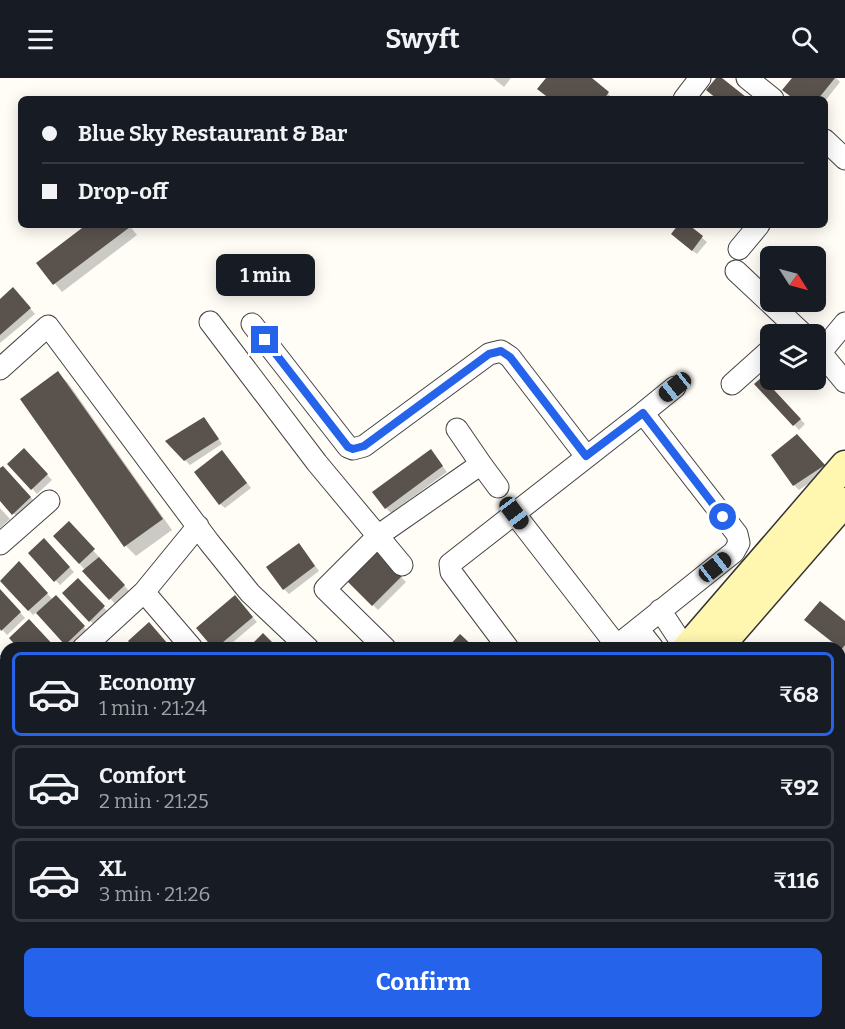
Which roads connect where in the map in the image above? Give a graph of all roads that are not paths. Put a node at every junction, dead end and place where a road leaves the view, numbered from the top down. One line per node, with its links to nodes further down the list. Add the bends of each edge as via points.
1 (700, 78): 3 (street)
2 (747, 78): 4 (street)
3 (686, 96)
4 (769, 96)
5 (828, 145): 6 (street)
6 (845, 159)
7 (756, 228): 8 (street)
8 (739, 249)
9 (736, 271): 13 (street)
10 (210, 322): 31 (street, via 317,463)
11 (845, 323): 14 (street)
12 (252, 324): 23 (street, via 353,449 364,446 489,354 501,351 510,357)
13 (787, 324)
14 (826, 342)
15 (760, 359): 19 (street)
16 (826, 359): 18 (street)
17 (0, 369): 30 (street, via 48,326)
18 (845, 382)
19 (732, 384)
20 (675, 387): 21 (street)
21 (643, 413): 23 (street); 35 (street, via 738,537 734,552)
22 (457, 429): 24 (street)
23 (586, 456): 29 (street)
24 (482, 464): 26 (street); 31 (street)
25 (845, 465): 46 (main road)
26 (498, 487)
27 (49, 501): 32 (street)
28 (845, 502): 47 (main road)
29 (514, 513): 41 (street, via 449,567); 42 (street)
30 (198, 526): 34 (street); 39 (street, via 250,593)
31 (379, 535): 33 (street); 40 (street, via 325,589)
32 (0, 544)
33 (402, 565)
34 (144, 592): 37 (street); 38 (street)
35 (660, 610): 36 (street); 45 (street)
36 (638, 628): 43 (street); 44 (street)
37 (89, 642)
38 (187, 642)
39 (302, 642)
40 (379, 642)
41 (504, 642)
42 (612, 642)
43 (622, 642)
44 (648, 642)
45 (691, 642)
46 (700, 642)
47 (701, 642)

